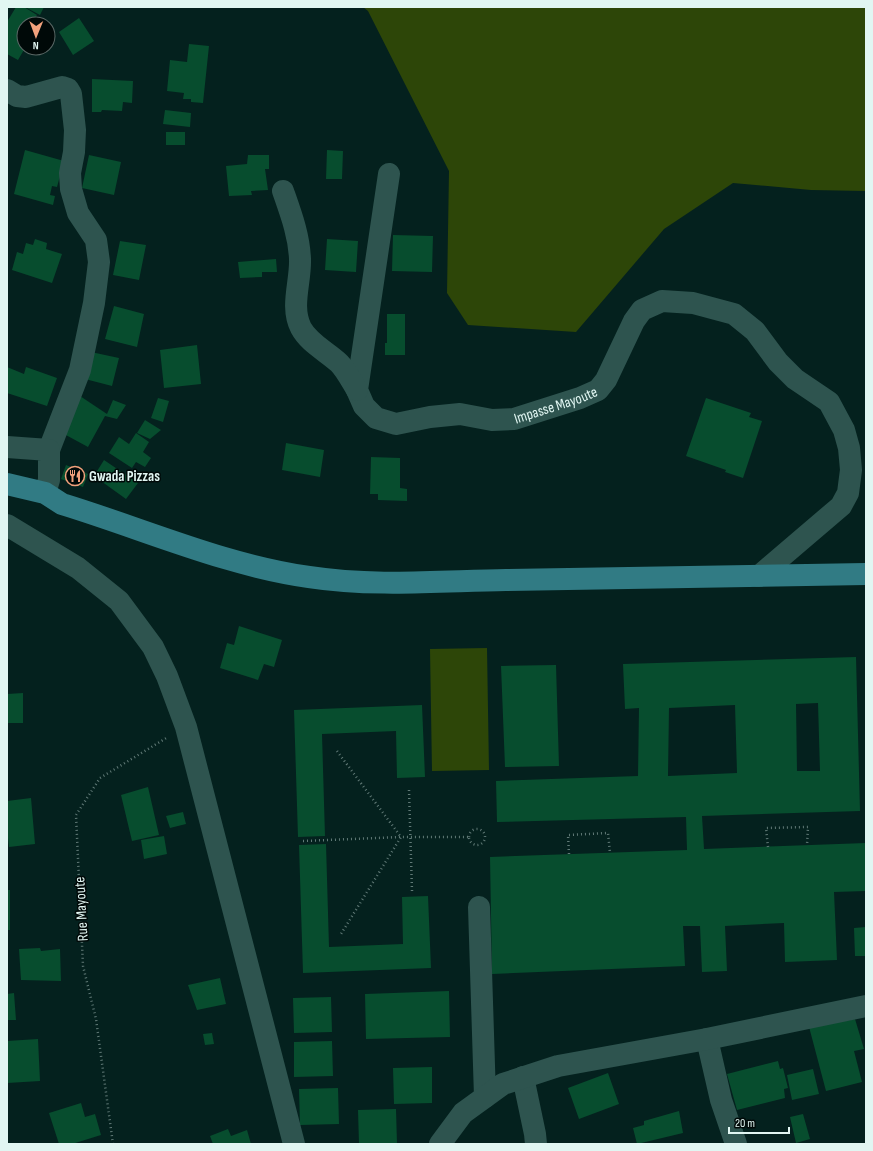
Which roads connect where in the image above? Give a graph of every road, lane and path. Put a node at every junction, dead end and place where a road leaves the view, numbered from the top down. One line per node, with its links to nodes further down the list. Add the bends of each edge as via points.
1 (7, 90): 6 (street, via 17,96 26,97 62,87 72,94 75,130 70,173 71,189 78,213 96,240 99,262 94,302 80,370)
2 (389, 174): 4 (street)
3 (283, 191): 4 (street, Impasse Mayoute, via 298,233 300,260 297,315 300,327 306,336 340,364)
4 (358, 390): 12 (street, Impasse Mayoute, via 364,406 376,418 396,424 460,414 492,420 514,419 598,390 606,380 634,321 642,310 662,301 693,303 734,314 756,331 778,362 795,379 829,402 844,430 849,448 848,493 840,506)
5 (7, 447): 6 (street)
6 (49, 450): 9 (street, via 49,480)
7 (7, 484): 9 (main road)
8 (7, 498): 9 (main road, via 38,505)
9 (54, 499): 12 (main road, via 243,563 333,581)
10 (7, 525): 13 (street, via 78,568 120,601 153,647)
11 (866, 574): 12 (main road)
12 (759, 576)
13 (186, 727): 31 (path, Rue Mayoute, via 100,778 76,815 83,966 96,1019); 32 (street)
14 (337, 751): 16 (path)
15 (409, 790): 18 (path)
16 (401, 837): 18 (path); 19 (path); 26 (path)
17 (469, 837): 17 (path, via 476,828 485,832 486,839 479,845 474,844); 18 (path)
18 (411, 838): 24 (path)
19 (303, 841)
20 (807, 845): 21 (path, via 808,827 766,828)
21 (768, 847)
22 (610, 853): 23 (path, via 608,833 568,835)
23 (568, 854)
24 (412, 891)
25 (478, 907): 30 (street)
26 (340, 934)
27 (866, 1006): 28 (street)
28 (707, 1039): 29 (street, via 558,1066); 35 (street, via 721,1100)
29 (523, 1077): 30 (street, via 504,1084); 34 (street)
30 (485, 1097): 33 (street, via 463,1113)
31 (113, 1144)
32 (294, 1144)
33 (440, 1144)
34 (536, 1144)
35 (736, 1144)

